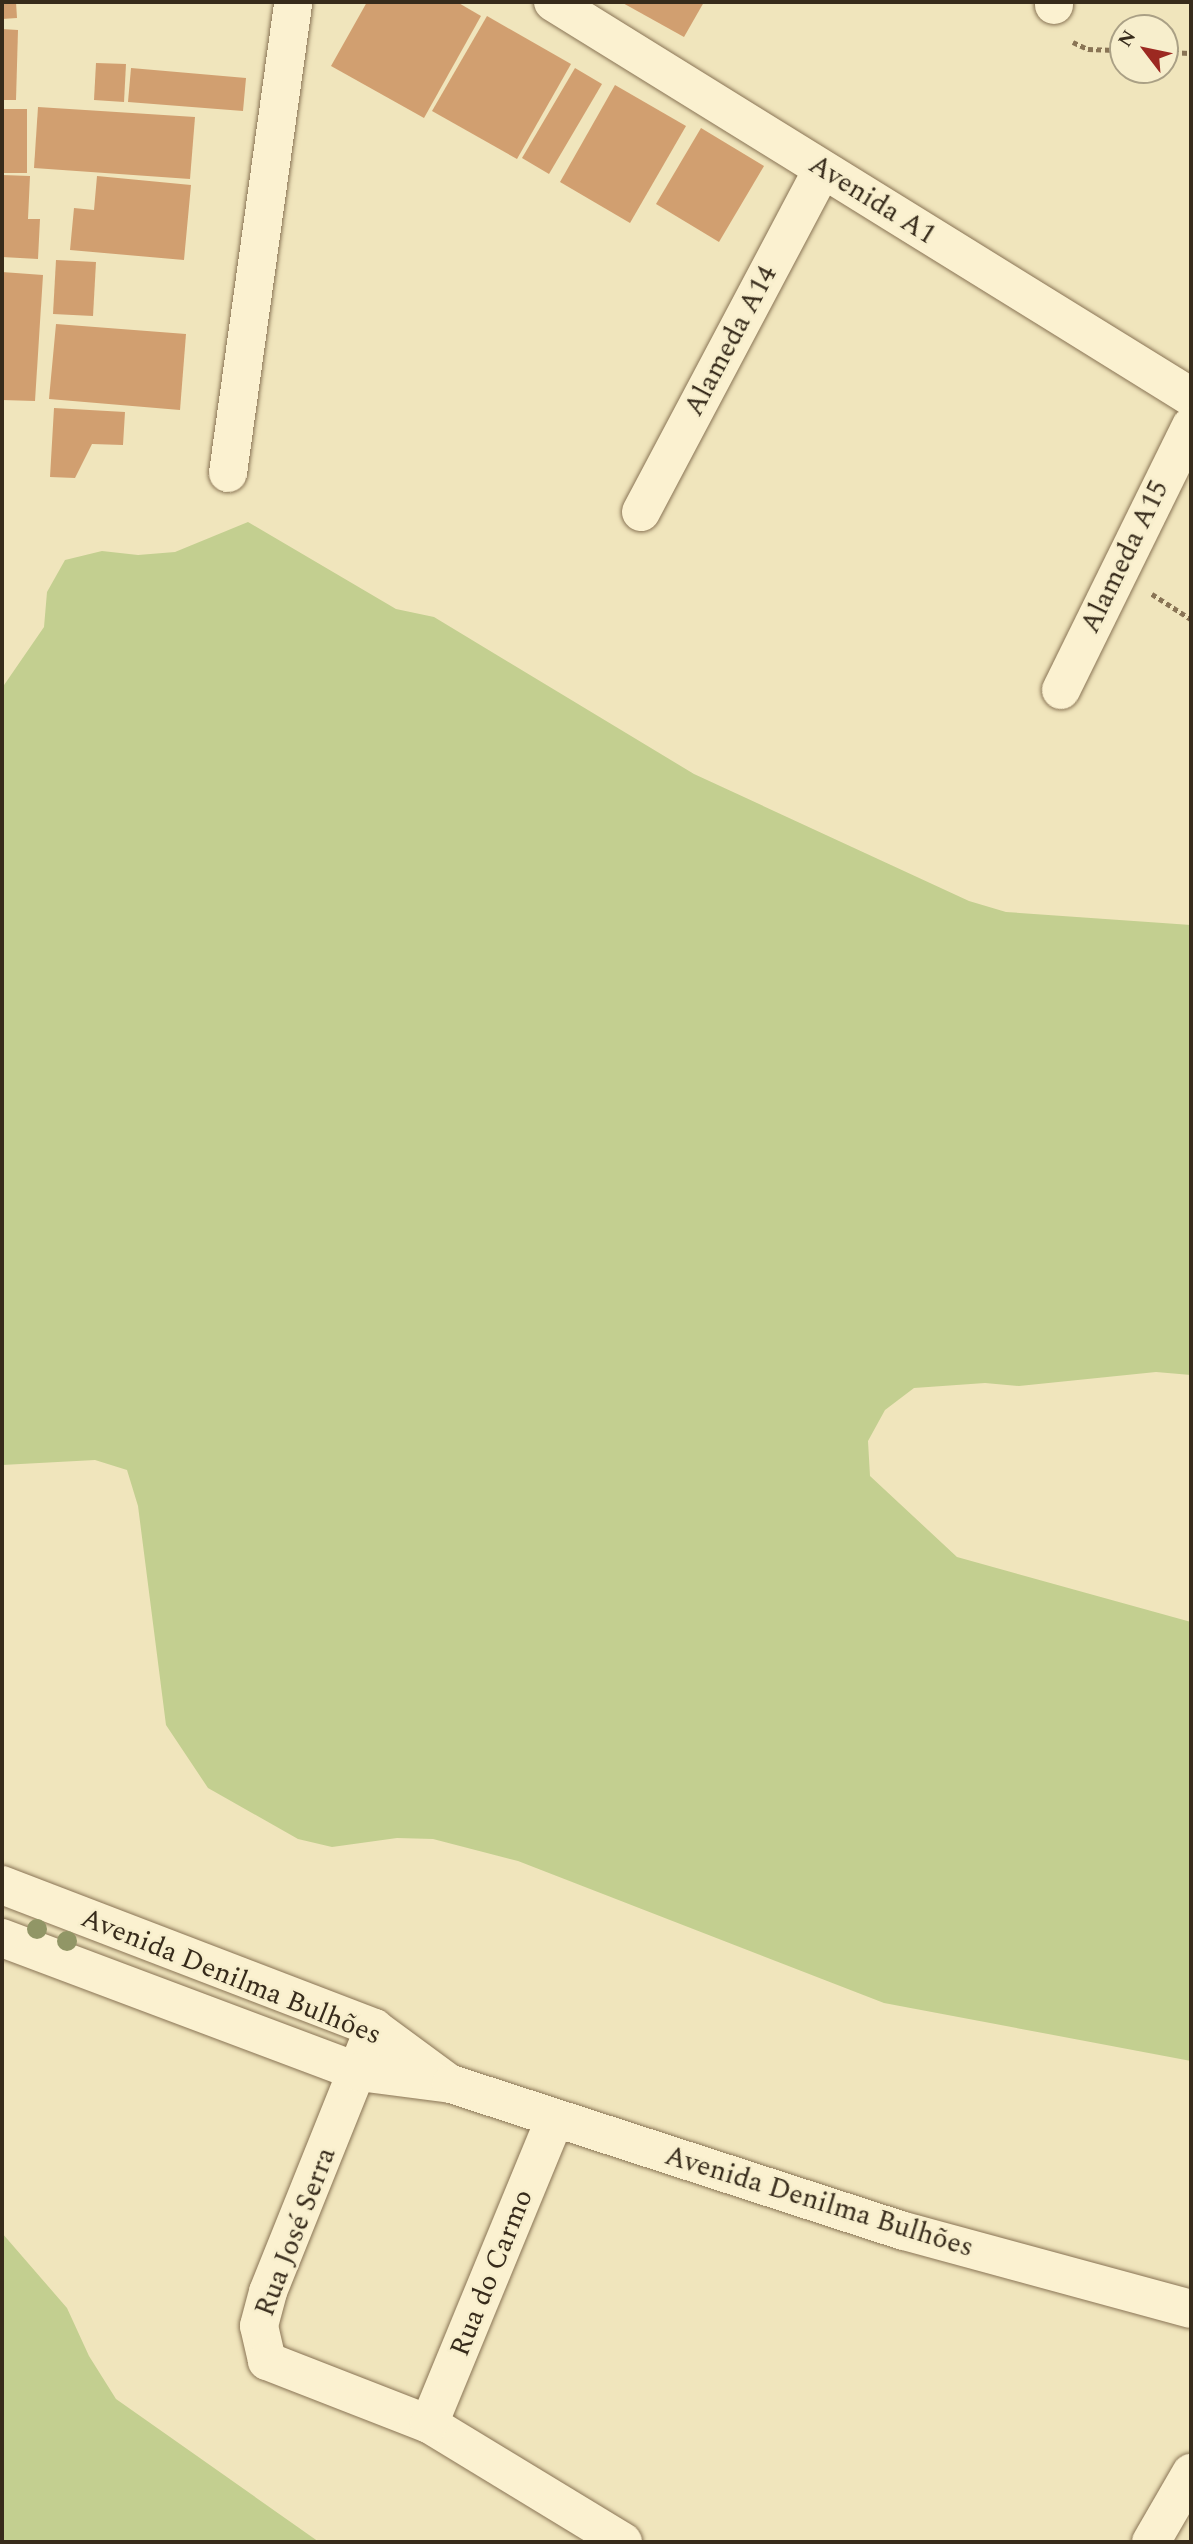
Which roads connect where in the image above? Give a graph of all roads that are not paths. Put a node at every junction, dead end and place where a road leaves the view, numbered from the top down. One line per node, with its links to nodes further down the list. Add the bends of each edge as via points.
1 (293, 2): 6 (street)
2 (553, 2): 3 (street, Avenida A1)
3 (822, 170): 4 (street, Avenida A1); 7 (street, Alameda A14)
4 (1191, 397)
5 (1191, 426): 8 (street, Alameda A15)
6 (228, 474)
7 (640, 512)
8 (1061, 690)
9 (2, 1885): 11 (street, Avenida Denilma Bulhões)
10 (2, 1938): 12 (street, Avenida Denilma Bulhões)
11 (374, 2028): 12 (street, Rua José Serra); 13 (street, Avenida Denilma Bulhões)
12 (359, 2072): 13 (street, Avenida Denilma Bulhões); 16 (street, Rua José Serra, via 268,2292 259,2326 267,2361)
13 (451, 2084): 14 (street, Avenida Denilma Bulhões)
14 (554, 2121): 15 (street, Avenida Denilma Bulhões, via 904,2231); 16 (street, Rua do Carmo)
15 (1191, 2309)
16 (429, 2424): 18 (street)
17 (1191, 2473): 19 (street)
18 (623, 2542)
19 (1151, 2542)

